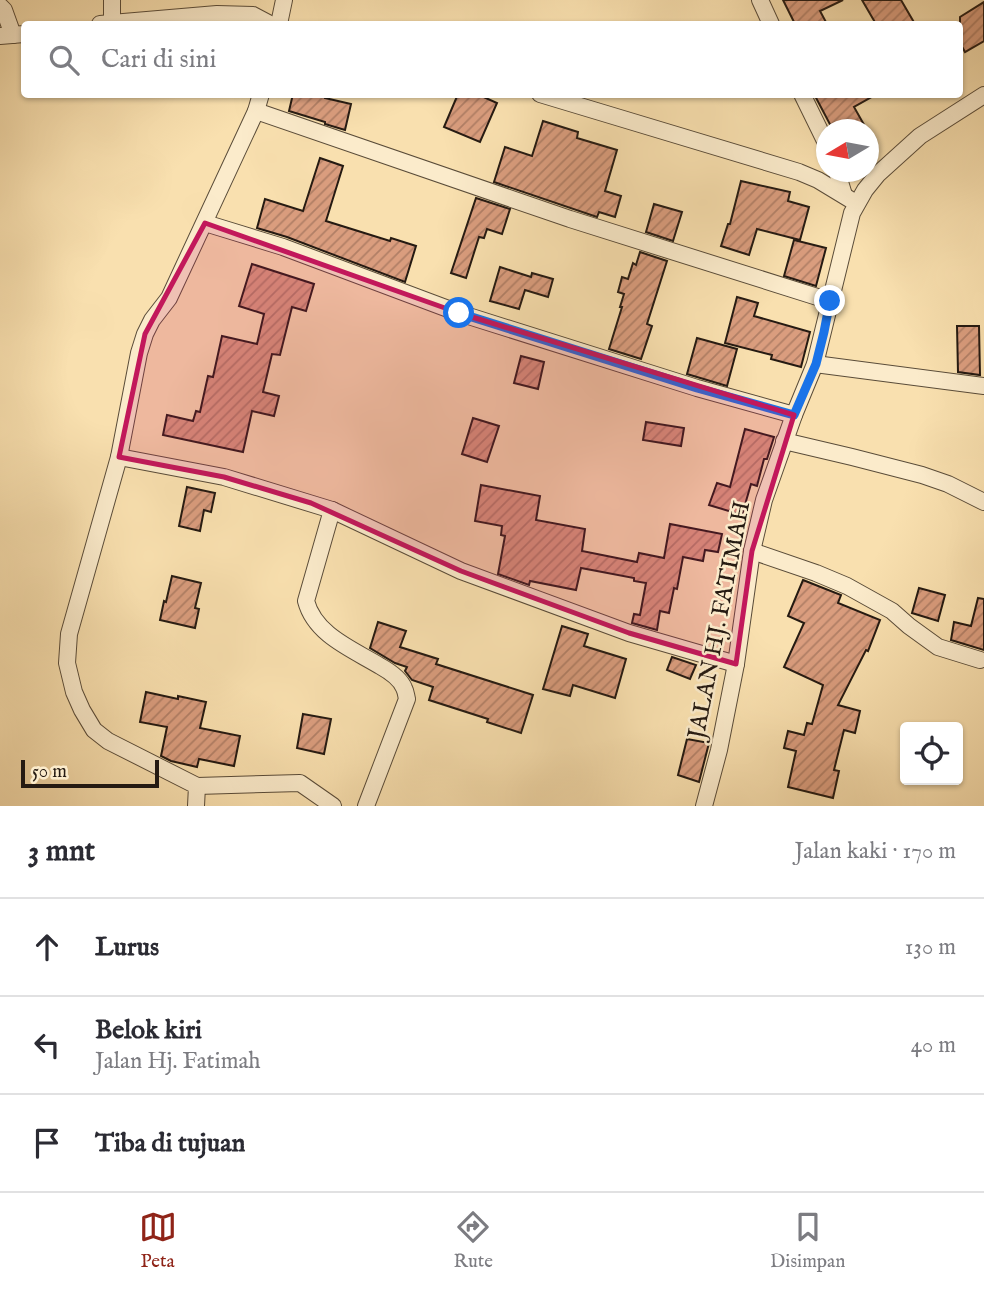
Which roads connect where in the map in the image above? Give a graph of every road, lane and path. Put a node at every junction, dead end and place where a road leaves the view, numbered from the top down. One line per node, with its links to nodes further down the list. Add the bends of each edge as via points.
1 (112, 0): 5 (street)
2 (284, 0): 8 (street)
3 (760, 0): 9 (street)
4 (0, 6): 10 (street)
5 (107, 21)
6 (139, 21): 7 (street, via 217,14 253,15)
7 (264, 21)
8 (280, 21)
9 (770, 21)
10 (13, 35)
11 (984, 96): 18 (street, via 920,136)
12 (260, 98): 15 (street)
13 (553, 98): 18 (street, via 799,172)
14 (804, 98): 16 (street)
15 (257, 111): 19 (street); 20 (street, via 570,219)
16 (816, 123)
17 (842, 182): 18 (street)
18 (850, 199): 20 (street, JALAN HJ. FATIMAH, via 849,223)
19 (205, 223): 23 (street, via 459,313); 25 (street, via 169,298 145,334)
20 (830, 301): 21 (street, JALAN HJ. FATIMAH)
21 (816, 364): 22 (street); 23 (street, JALAN HJ. FATIMAH)
22 (984, 386)
23 (794, 415): 24 (street, JALAN HJ. FATIMAH)
24 (784, 441): 26 (street, via 922,475); 28 (street, JALAN HJ. FATIMAH)
25 (120, 457): 27 (street, via 224,477); 31 (street, via 69,634 67,663 74,692 94,730)
26 (984, 502)
27 (332, 510): 30 (street, via 473,575 629,633); 34 (street, via 306,601 310,614 329,635 391,673 404,687 407,699)
28 (752, 551): 29 (street, via 847,586 892,611 939,647); 30 (street, JALAN HJ. FATIMAH)
29 (981, 660)
30 (736, 664): 35 (street, JALAN HJ. FATIMAH)
31 (197, 786): 32 (street); 33 (street, via 300,783)
32 (196, 806)
33 (333, 806)
34 (366, 806)
35 (704, 806)

